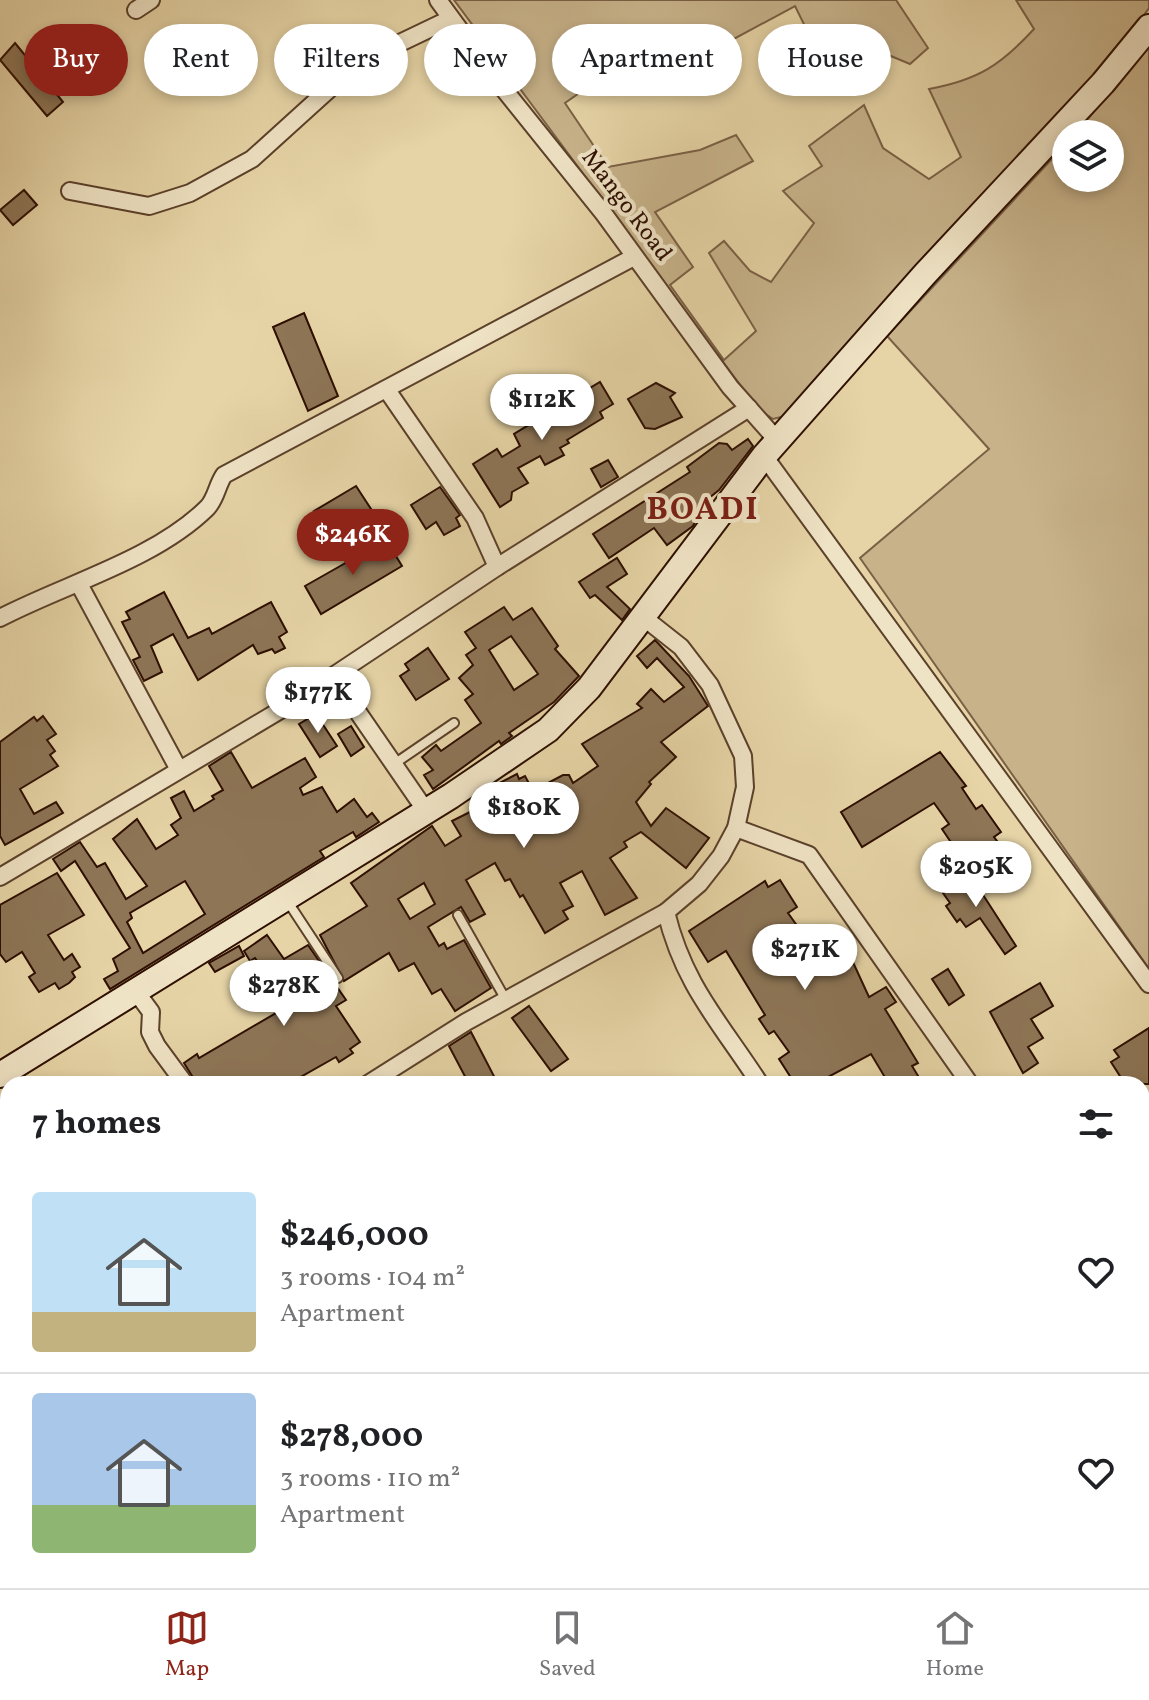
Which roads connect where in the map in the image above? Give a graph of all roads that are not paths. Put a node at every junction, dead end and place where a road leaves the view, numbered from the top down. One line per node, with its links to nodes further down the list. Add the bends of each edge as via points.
1 (151, 0): 3 (street)
2 (438, 0): 4 (street, Mango Road)
3 (136, 10)
4 (450, 19): 6 (street, via 358,63 252,159 190,193 149,206); 7 (street, Mango Road)
5 (1149, 27): 10 (street)
6 (70, 191)
7 (634, 257): 8 (street); 9 (street, Mango Road)
8 (387, 390): 11 (street, via 475,518); 12 (street, via 224,475 212,501 186,525)
9 (749, 408): 10 (street, Mango Road); 11 (street)
10 (771, 448): 13 (street); 26 (street, Mango Road)
11 (497, 567): 15 (street)
12 (79, 584): 14 (street); 18 (street)
13 (643, 617): 19 (street, via 589,688 548,730); 20 (street, via 681,647 710,685 732,728 743,756 745,787)
14 (0, 618)
15 (333, 676): 17 (street); 18 (street)
16 (454, 723): 17 (lane)
17 (394, 764): 19 (street)
18 (178, 768): 21 (street)
19 (426, 811): 22 (street)
20 (736, 828): 23 (street, via 699,884); 33 (street, via 809,855)
21 (0, 877)
22 (286, 899): 25 (lane); 27 (street)
23 (666, 912): 28 (street); 32 (street, via 675,952 695,992)
24 (458, 915): 28 (lane)
25 (338, 978)
26 (1149, 984)
27 (137, 993): 29 (street); 30 (street, via 151,1012 150,1032 157,1046)
28 (506, 1000): 31 (street)
29 (0, 1075)
30 (179, 1076)
31 (381, 1076)
32 (754, 1076)
33 (964, 1076)

